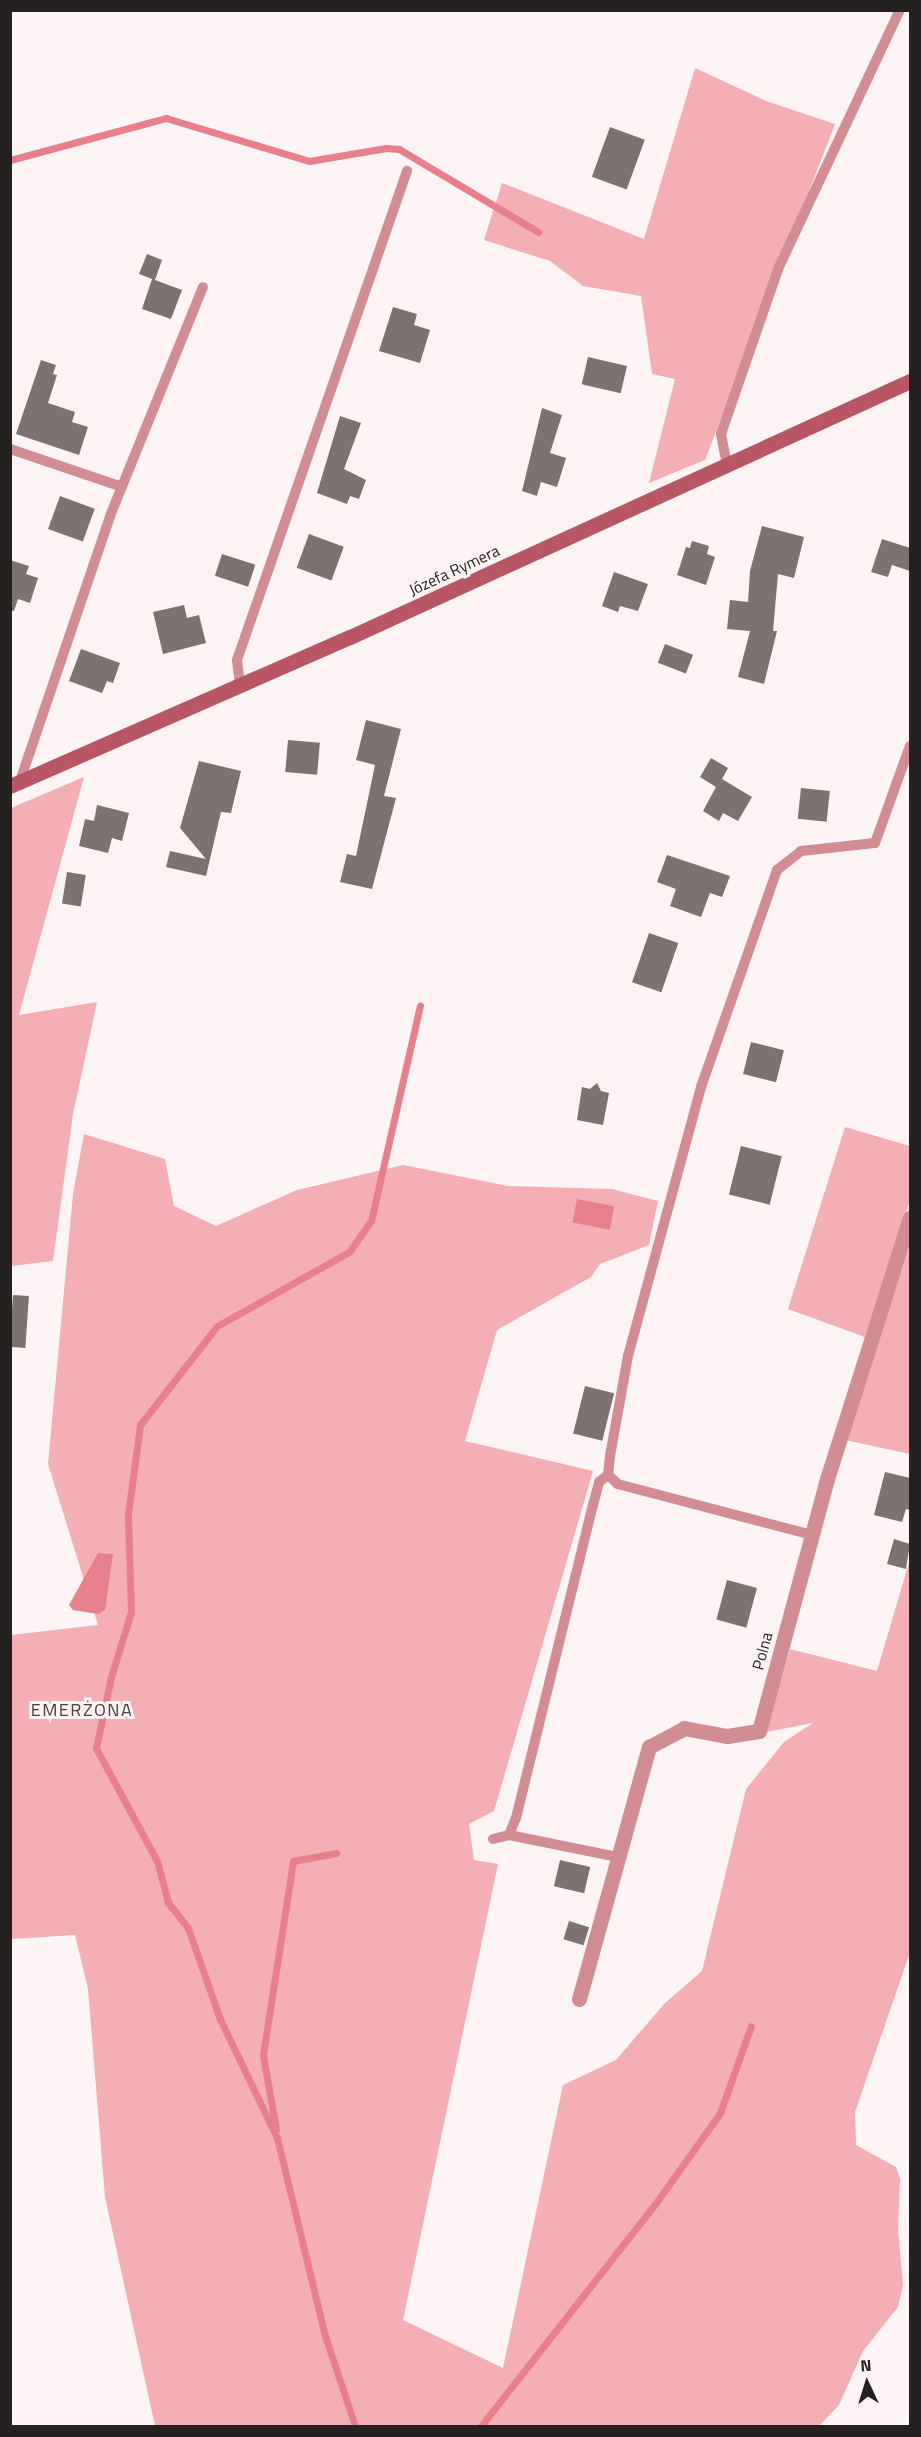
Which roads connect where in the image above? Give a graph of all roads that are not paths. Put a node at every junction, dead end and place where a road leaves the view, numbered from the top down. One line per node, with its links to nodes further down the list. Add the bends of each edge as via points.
1 (900, 10): 6 (lane, via 778,269 721,434)
2 (407, 171): 8 (lane, via 237,660)
3 (203, 287): 7 (lane)
4 (910, 381): 6 (street, Józefa Rymera)
5 (10, 449): 7 (lane)
6 (727, 465): 8 (street, Józefa Rymera)
7 (122, 487): 10 (lane)
8 (240, 685): 10 (street, Józefa Rymera)
9 (910, 746): 12 (lane, via 875,843 801,851 777,870 701,1087 628,1356)
10 (15, 783)
11 (910, 1218): 13 (street, Polna)
12 (608, 1475): 13 (lane, via 618,1484 638,1491); 14 (lane, via 599,1482)
13 (812, 1535): 16 (street, Polna, via 759,1731 728,1736 684,1728 649,1747)
14 (509, 1835): 15 (lane); 16 (lane)
15 (493, 1839)
16 (617, 1857): 17 (street, Polna)
17 (579, 1999)

